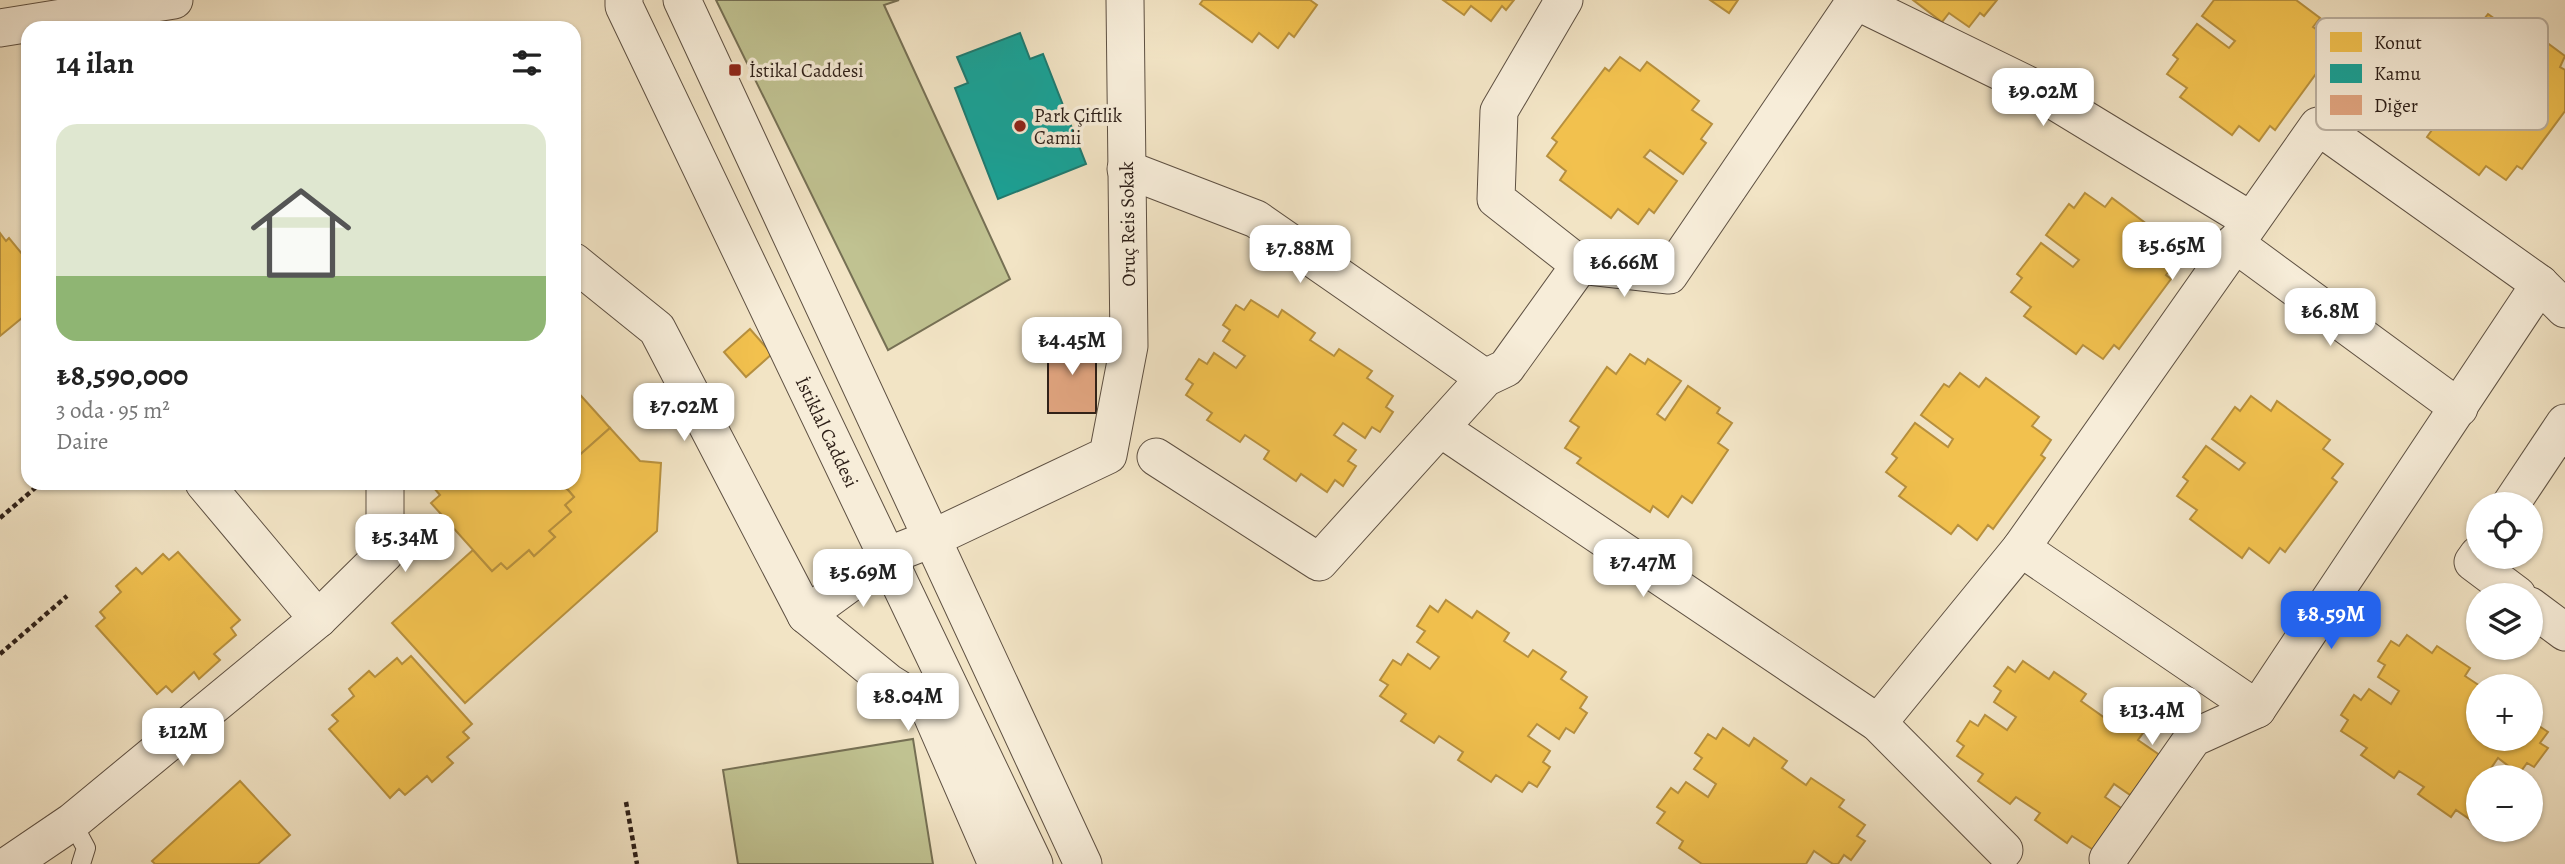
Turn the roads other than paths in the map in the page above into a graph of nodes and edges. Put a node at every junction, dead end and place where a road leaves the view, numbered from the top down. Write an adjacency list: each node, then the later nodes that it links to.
1 (174, 0): 7 (street)
2 (624, 0): 27 (street, İstiklal Caddesi)
3 (682, 0): 25 (street)
4 (1125, 0): 12 (street, Oruç Reis Sokak)
5 (1564, 0): 14 (street)
6 (1856, 0): 13 (street); 14 (street)
7 (44, 21)
8 (21, 25): 9 (street)
9 (0, 28)
10 (2316, 129): 13 (street)
11 (2323, 130): 16 (street)
12 (1126, 169): 17 (street); 25 (street, Oruç Reis Sokak)
13 (2242, 231): 18 (street); 26 (street)
14 (1580, 265): 17 (street)
15 (581, 268): 30 (street)
16 (2552, 297): 18 (street)
17 (1485, 379): 20 (street)
18 (2459, 408): 34 (street)
19 (2565, 423): 24 (street)
20 (1440, 428): 21 (street); 35 (street)
21 (1156, 457)
22 (210, 490): 32 (street)
23 (385, 490): 32 (street)
24 (2519, 492)
25 (931, 539): 27 (street, Oruç Reis Sokak); 43 (street)
26 (2021, 548): 34 (street); 35 (street)
27 (887, 556): 30 (street, Oruç Reis Sokak); 42 (street, İstiklal Caddesi)
28 (2482, 569): 29 (street)
29 (2501, 583)
30 (806, 615): 41 (street)
31 (2543, 616): 33 (street)
32 (318, 620): 36 (street)
33 (2565, 632)
34 (2257, 709): 38 (street)
35 (1878, 723): 37 (street)
36 (72, 822): 39 (street); 40 (lane)
37 (2004, 850)
38 (2108, 859)
39 (10, 864)
40 (81, 864)
41 (997, 864)
42 (1034, 864)
43 (1083, 864)

